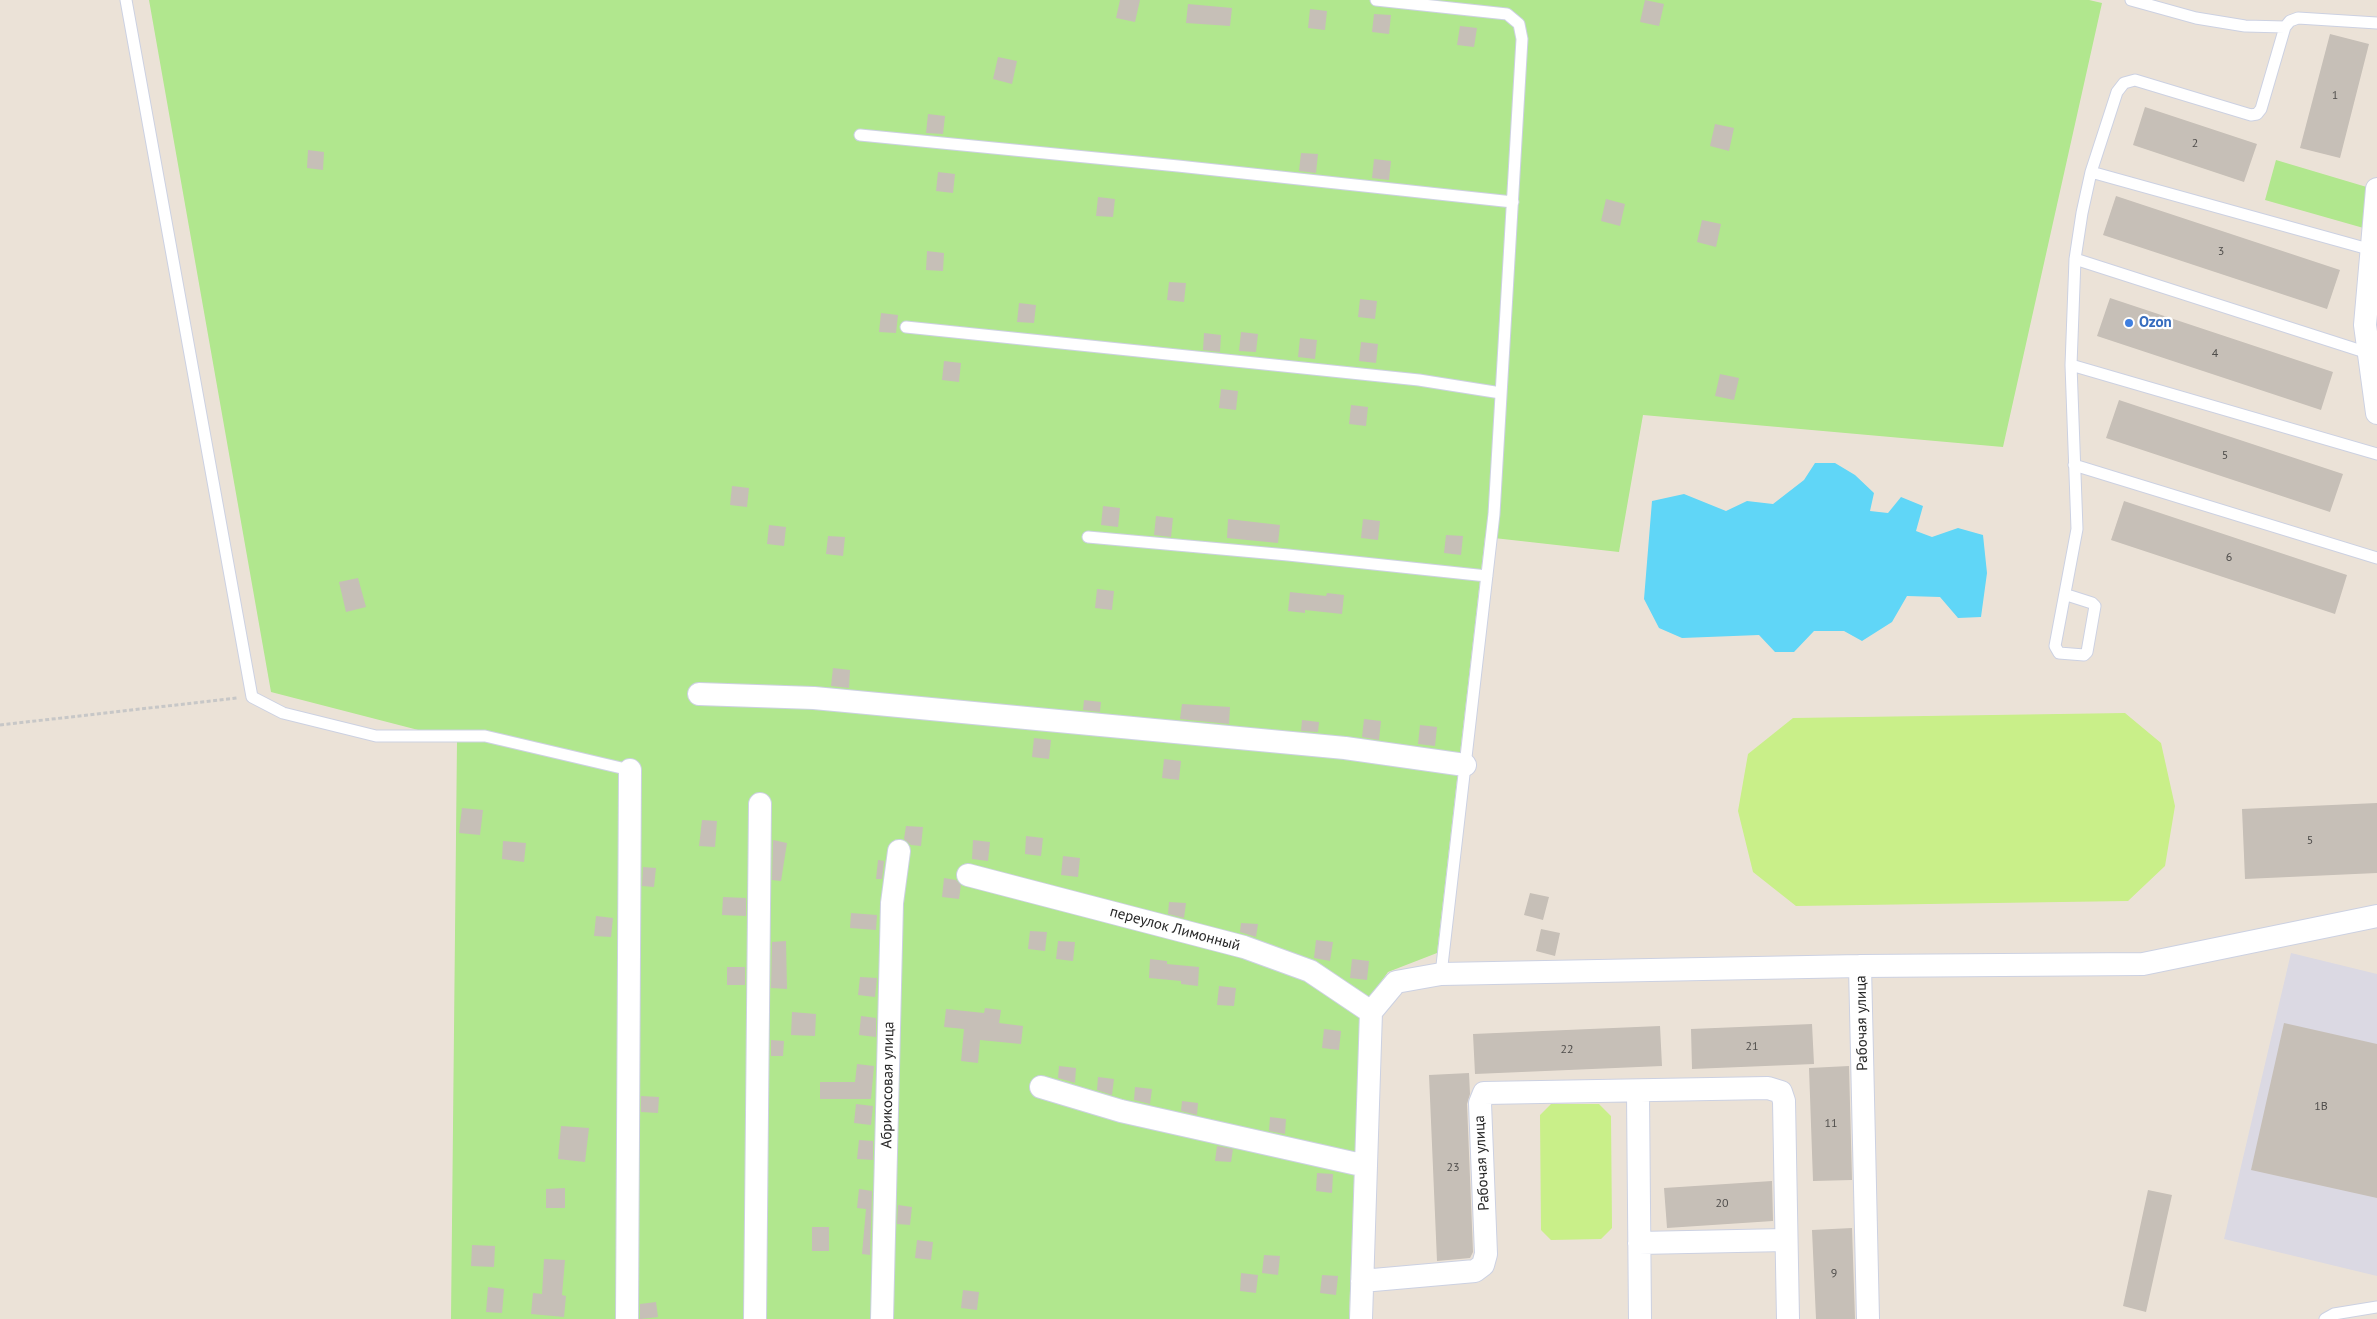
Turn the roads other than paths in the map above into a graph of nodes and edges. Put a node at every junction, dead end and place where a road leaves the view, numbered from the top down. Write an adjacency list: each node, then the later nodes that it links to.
1 (126, 0): 25 (lane)
2 (1376, 0): 9 (lane)
3 (2131, 0): 5 (lane)
4 (2377, 23): 5 (lane)
5 (2285, 27): 7 (lane)
6 (860, 135): 9 (lane)
7 (2091, 172): 10 (lane); 11 (lane)
8 (2377, 189): 10 (street)
9 (1513, 202): 15 (lane)
10 (2372, 250): 13 (street)
11 (2075, 258): 13 (lane); 14 (lane)
12 (906, 327): 15 (lane)
13 (2368, 353): 16 (street)
14 (2071, 365): 17 (lane); 18 (lane)
15 (1501, 393): 21 (lane)
16 (2377, 413)
17 (2377, 454)
18 (2074, 464): 20 (lane); 22 (lane)
19 (1088, 537): 21 (lane)
20 (2377, 558)
21 (1487, 576): 24 (lane)
22 (2067, 595): 22 (lane)
23 (698, 694): 24 (street)
24 (1465, 765): 31 (lane)
25 (630, 770): 40 (street)
26 (760, 804): 41 (street)
27 (899, 851): 42 (street, Абрикосовая улица)
28 (968, 875): 32 (street, переулок Лимонный)
29 (2377, 916): 30 (street)
30 (1860, 966): 31 (street); 46 (street, Рабочая улица)
31 (1441, 974): 32 (street)
32 (1371, 1012): 35 (street)
33 (1041, 1087): 35 (street)
34 (1638, 1092): 36 (street, Рабочая улица); 37 (street); 38 (street, Рабочая улица)
35 (1366, 1166): 38 (street)
36 (1786, 1240): 37 (street); 45 (street, Рабочая улица)
37 (1639, 1244): 44 (street)
38 (1362, 1280): 43 (street)
39 (2377, 1307): 47 (lane)
40 (627, 1319)
41 (755, 1319)
42 (882, 1319)
43 (1361, 1319)
44 (1640, 1319)
45 (1788, 1319)
46 (1868, 1319)
47 (2325, 1319)

